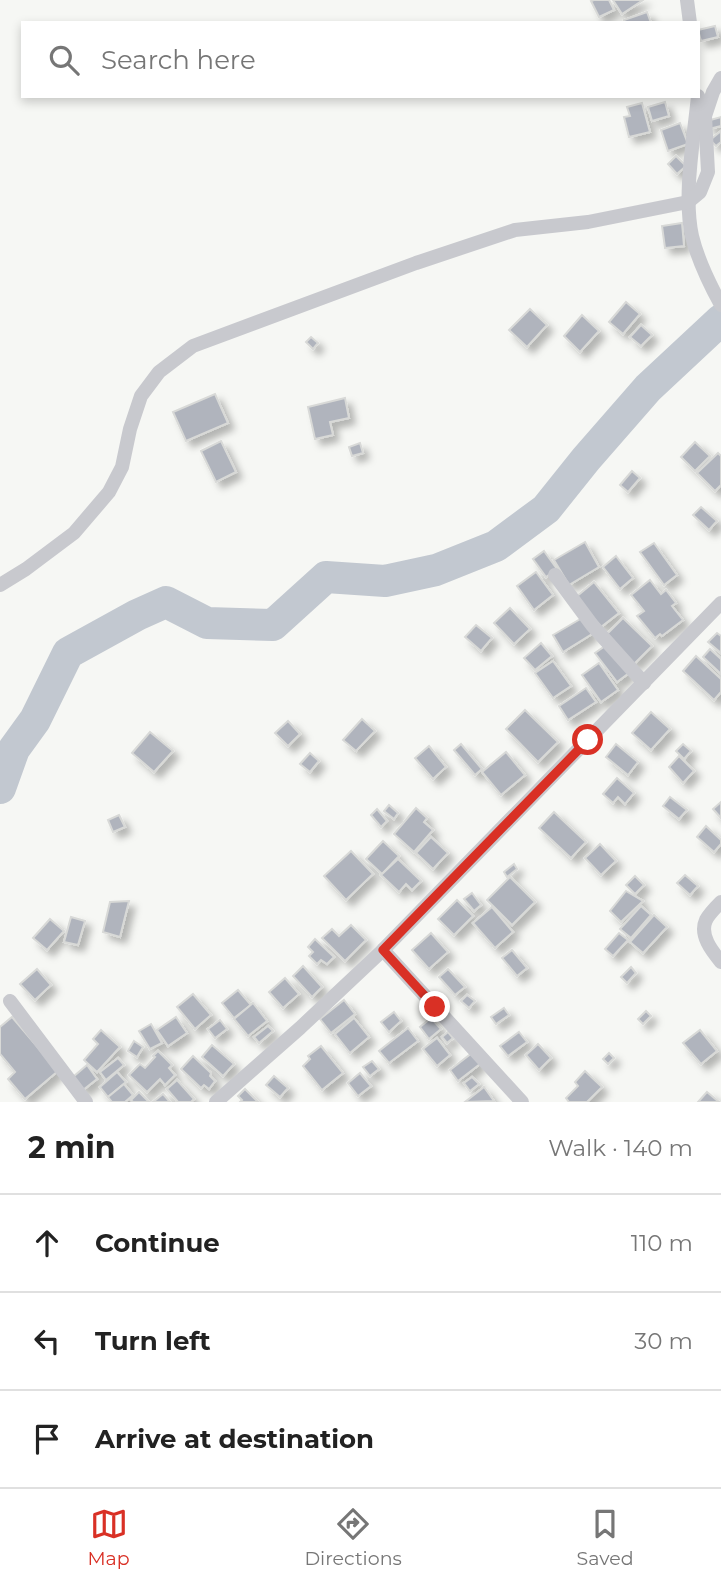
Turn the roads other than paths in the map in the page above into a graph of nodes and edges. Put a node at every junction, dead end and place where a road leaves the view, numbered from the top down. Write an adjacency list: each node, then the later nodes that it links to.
1 (687, 0): 2 (street)
2 (690, 21)
3 (721, 78): 5 (street)
4 (698, 98): 5 (street)
5 (688, 202): 6 (street); 8 (street)
6 (721, 305)
7 (555, 575): 10 (street)
8 (0, 585)
9 (721, 603): 10 (street)
10 (644, 683): 12 (street)
11 (721, 902): 13 (street)
12 (383, 950): 16 (street); 17 (street)
13 (721, 962)
14 (10, 1002): 15 (street)
15 (86, 1102)
16 (216, 1102)
17 (522, 1102)

